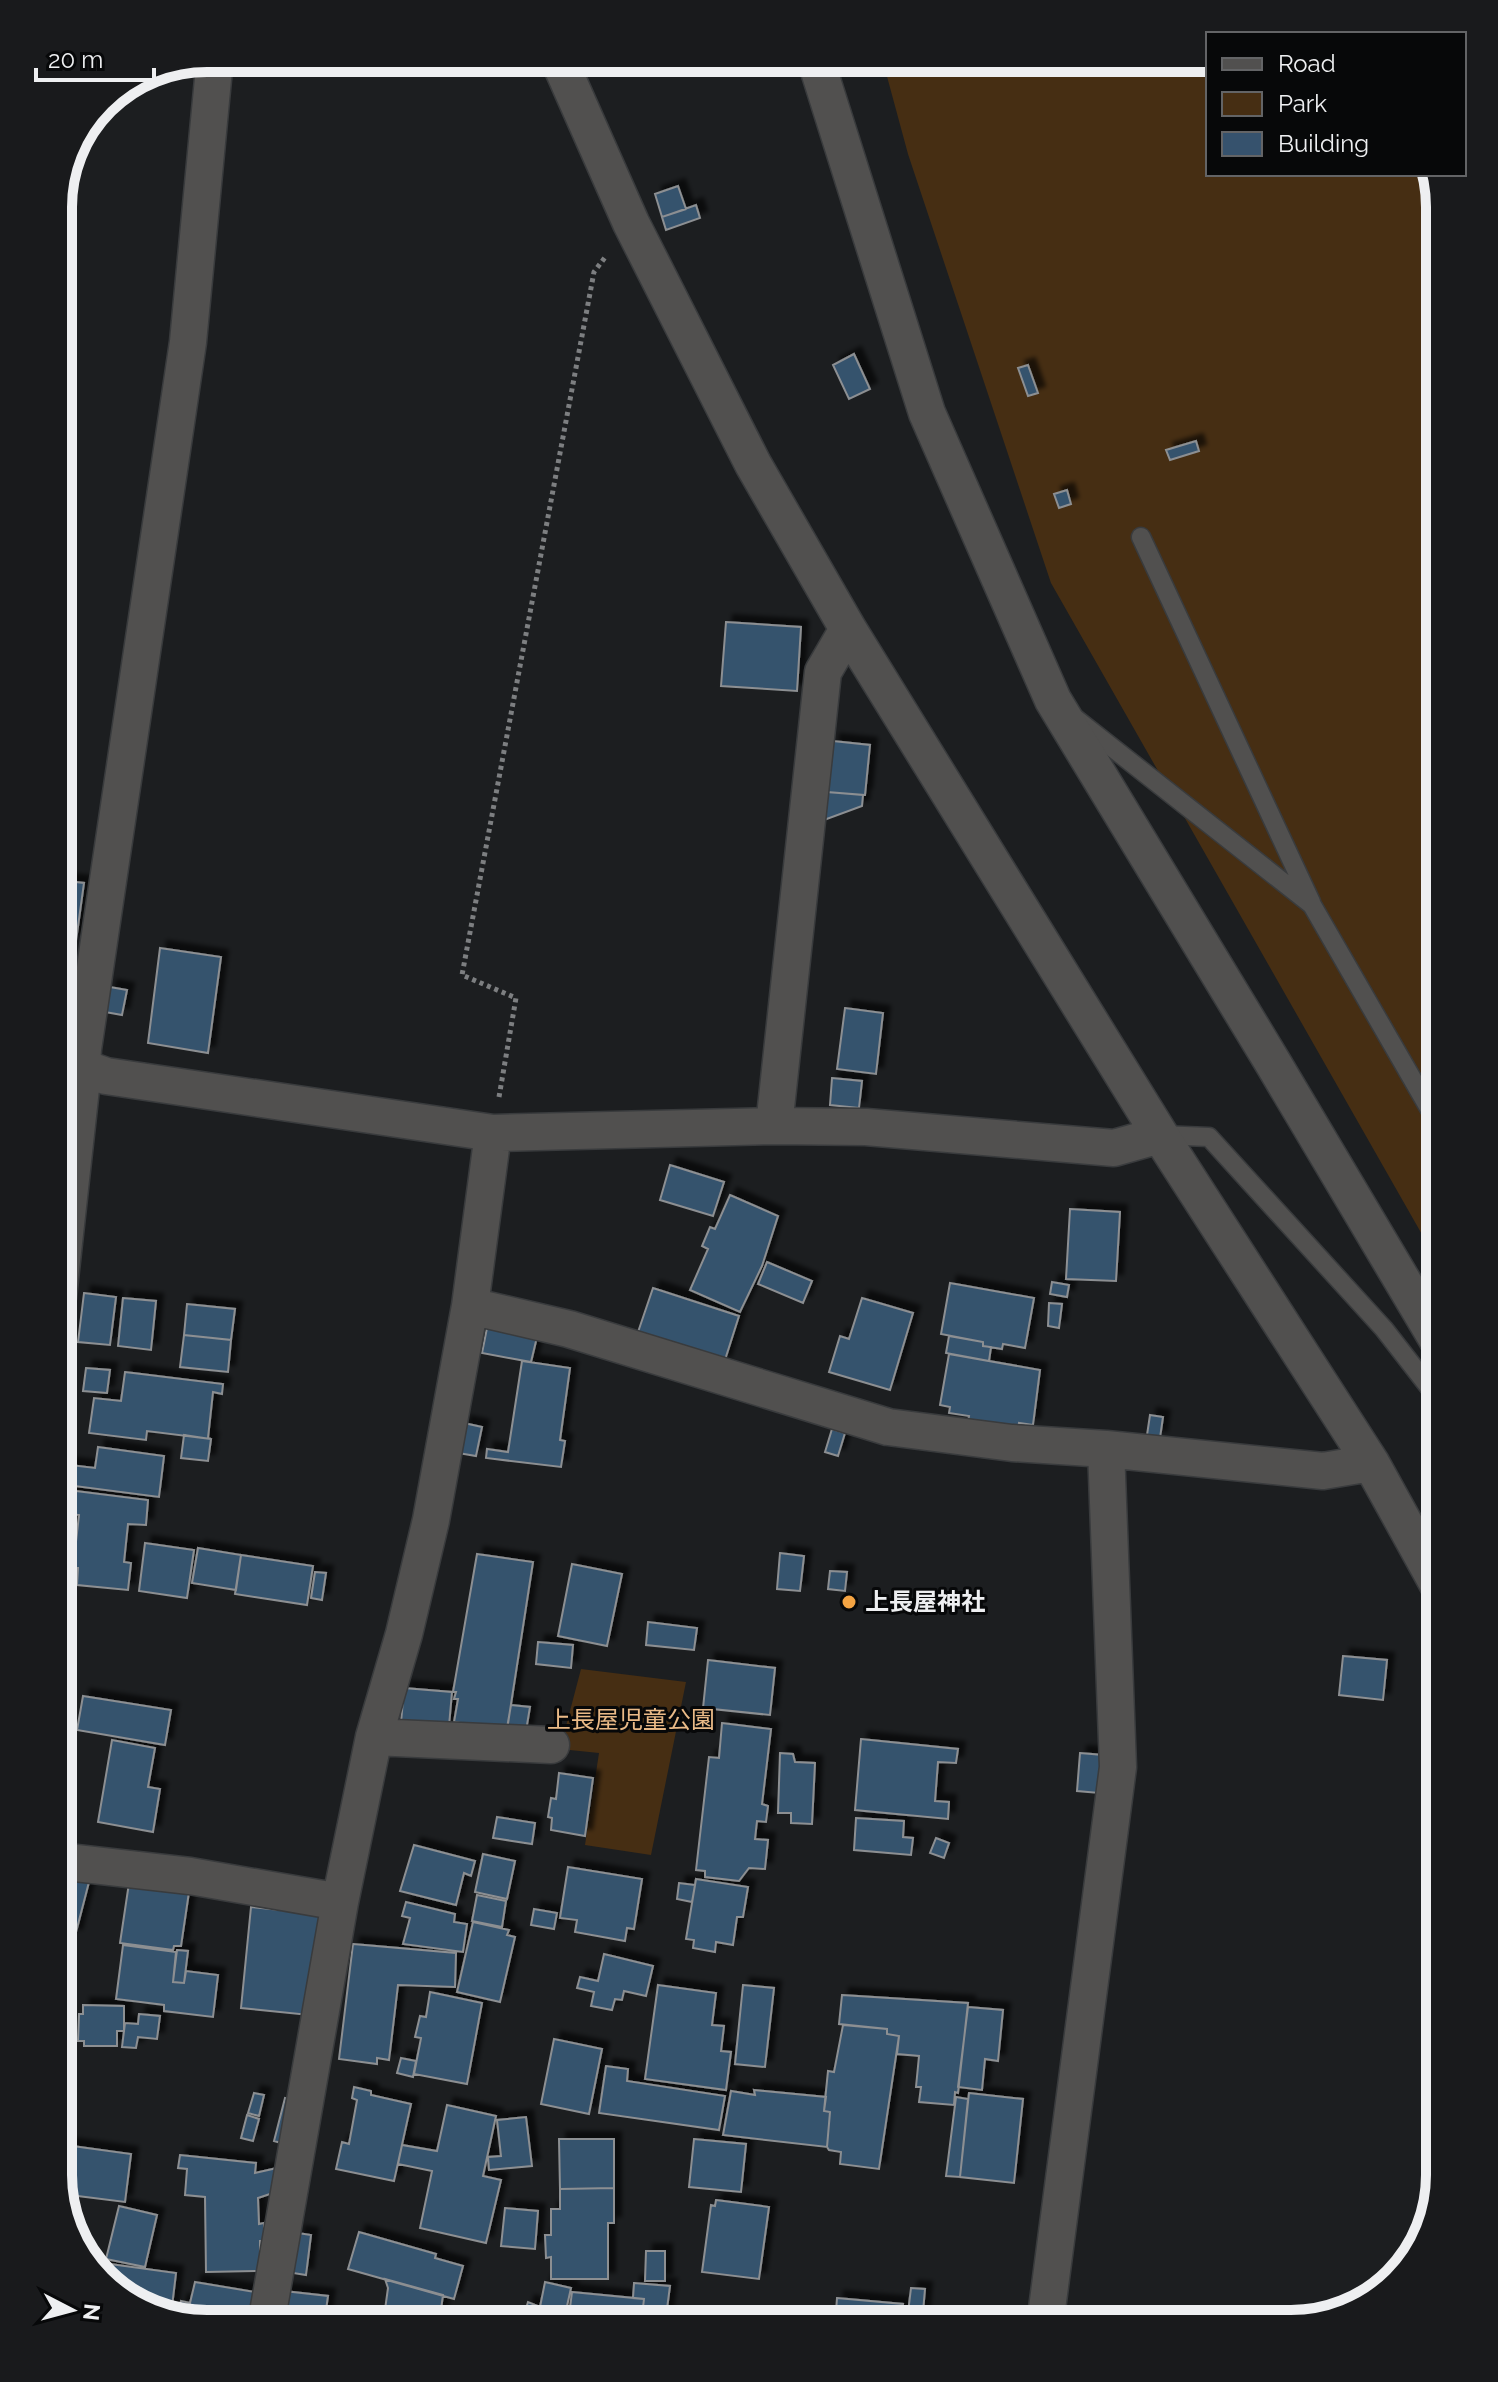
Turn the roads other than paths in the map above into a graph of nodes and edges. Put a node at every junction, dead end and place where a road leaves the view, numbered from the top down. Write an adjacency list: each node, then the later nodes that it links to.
1 (214, 72): 8 (street)
2 (564, 72): 5 (street)
3 (819, 72): 6 (street)
4 (1141, 537): 7 (lane)
5 (848, 629): 12 (street); 14 (street)
6 (1053, 700): 7 (lane); 17 (street)
7 (1312, 905): 11 (lane)
8 (72, 1053)
9 (72, 1066): 13 (street)
10 (72, 1069): 15 (street)
11 (1426, 1103)
12 (774, 1126): 13 (street); 14 (street)
13 (493, 1133): 16 (street)
14 (1160, 1135): 18 (lane); 20 (street)
15 (72, 1170)
16 (470, 1306): 19 (street); 22 (street)
17 (1426, 1320)
18 (1426, 1383)
19 (1106, 1449): 20 (street); 27 (street)
20 (1371, 1463): 21 (street)
21 (1426, 1563)
22 (374, 1737): 23 (street); 25 (street)
23 (551, 1745)
24 (72, 1863): 25 (street)
25 (340, 1902): 26 (street)
26 (268, 2310)
27 (1047, 2310)

